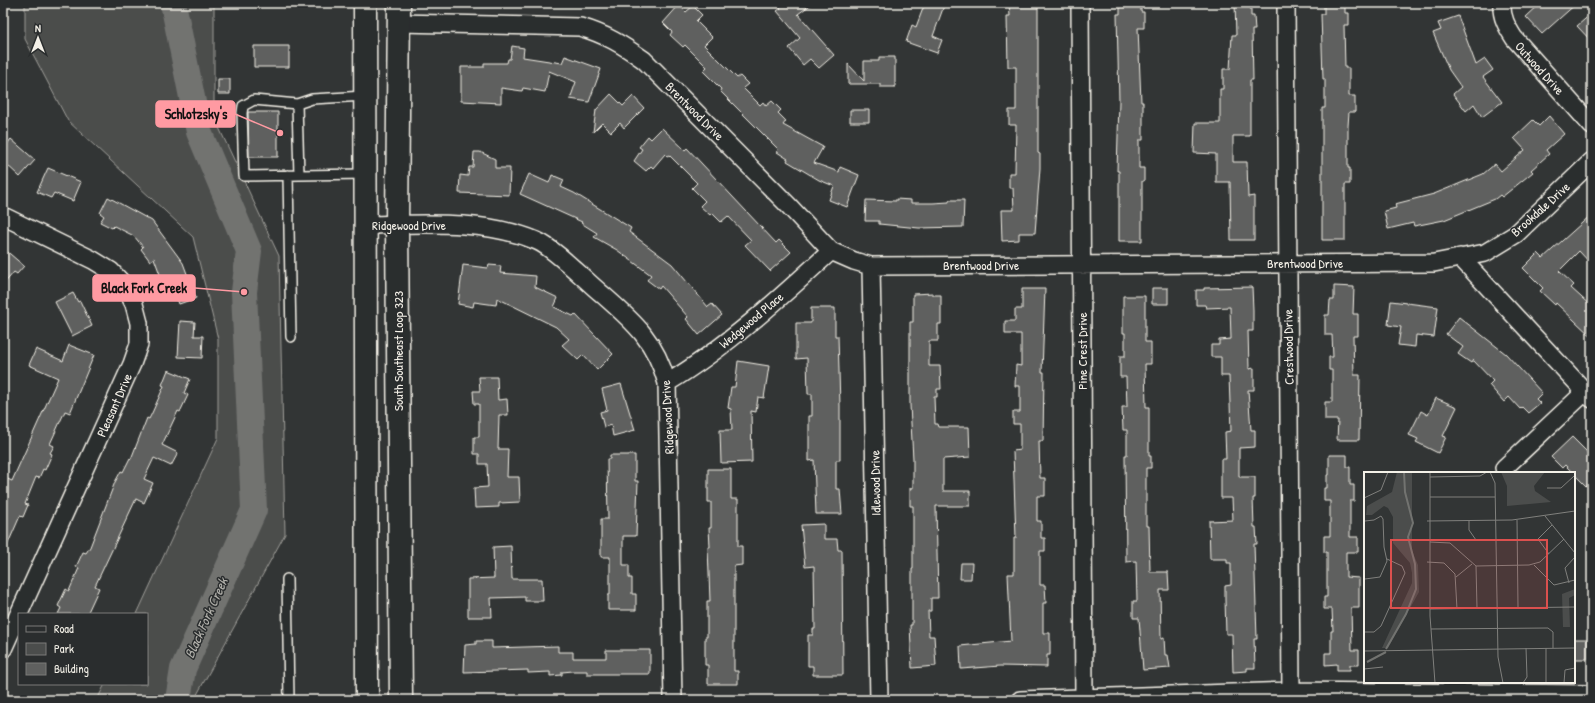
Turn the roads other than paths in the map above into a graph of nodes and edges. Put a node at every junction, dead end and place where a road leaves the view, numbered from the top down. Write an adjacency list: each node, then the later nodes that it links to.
1 (365, 3): 6 (highway)
2 (1080, 3): 19 (street, Pine Crest Drive)
3 (1286, 3): 18 (street, Crestwood Drive)
4 (1502, 3): 8 (street, Outwood Drive)
5 (399, 13): 15 (highway, South Southeast Loop 323); 16 (street, Brentwood Drive)
6 (365, 96): 7 (lane); 10 (highway)
7 (297, 104): 11 (lane); 12 (lane)
8 (1592, 126)
9 (1592, 161): 17 (street, Brookdale Drive)
10 (366, 174): 12 (lane); 14 (highway)
11 (288, 175): 12 (lane); 21 (lane)
12 (299, 175)
13 (3, 216): 26 (street, Pleasant Drive)
14 (366, 225): 15 (street, Ridgewood Drive); 33 (highway)
15 (397, 225): 22 (street, Ridgewood Drive); 34 (highway, South Southeast Loop 323)
16 (831, 251): 20 (street, Brentwood Drive); 22 (street, Wedgewood Place)
17 (1460, 257): 18 (street, Brentwood Drive); 23 (street)
18 (1287, 263): 19 (street, Brentwood Drive); 29 (street, Crestwood Drive)
19 (1082, 265): 20 (street, Brentwood Drive); 31 (street, Pine Crest Drive)
20 (871, 266): 36 (street, Idlewood Drive)
21 (291, 337)
22 (667, 383): 35 (street, Ridgewood Drive)
23 (1589, 396): 24 (street)
24 (1504, 468)
25 (286, 579): 32 (lane)
26 (19, 613)
27 (18, 616): 28 (street, Pleasant Drive)
28 (3, 649)
29 (1291, 691): 30 (street); 31 (street)
30 (1592, 694)
31 (1084, 699): 37 (street)
32 (289, 700)
33 (367, 700)
34 (400, 700)
35 (673, 700)
36 (879, 700)
37 (1020, 700)

